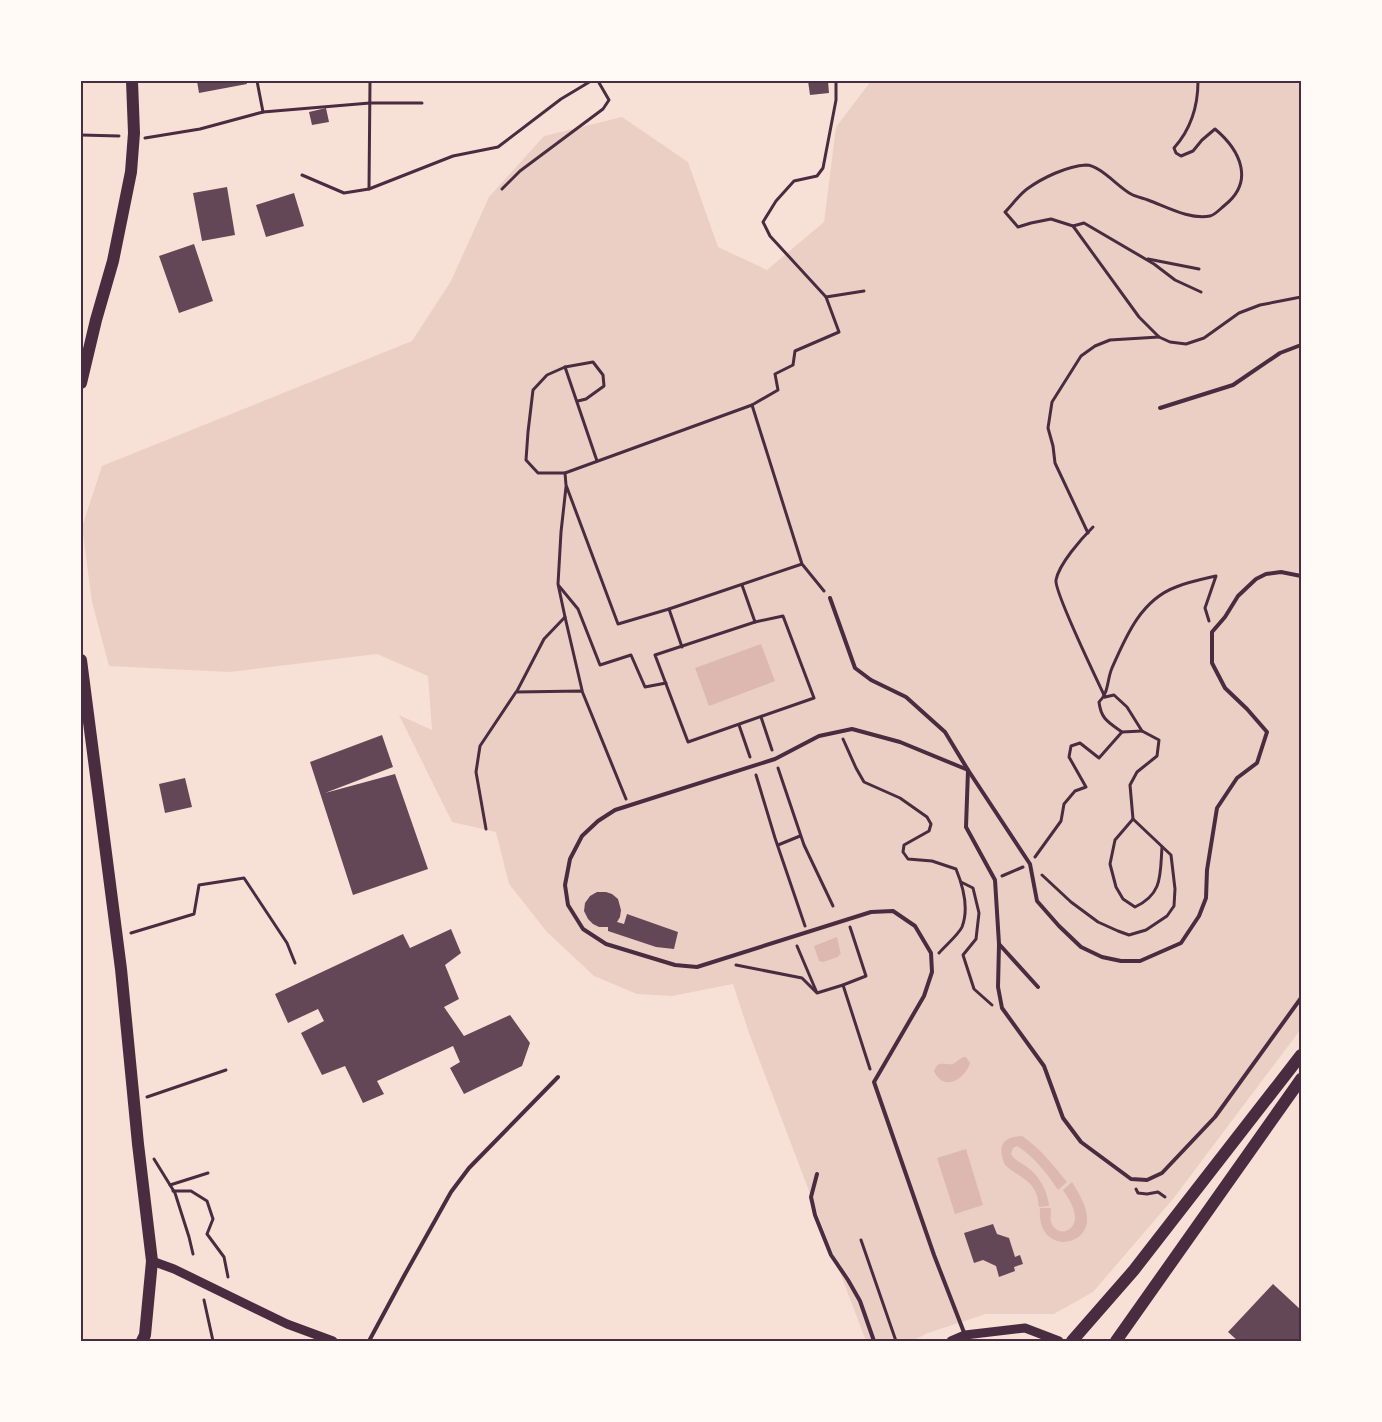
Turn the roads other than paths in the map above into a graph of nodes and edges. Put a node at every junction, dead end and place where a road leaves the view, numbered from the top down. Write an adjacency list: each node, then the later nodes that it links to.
1 (132, 81): 3 (main road)
2 (1301, 345): 4 (lane)
3 (81, 383)
4 (1160, 408)
5 (1301, 576): 8 (lane)
6 (830, 598): 8 (lane)
7 (81, 660): 16 (main road)
8 (968, 770): 9 (lane); 17 (lane)
9 (999, 944): 10 (lane); 11 (lane)
10 (1038, 987)
11 (1301, 998)
12 (1301, 1054): 24 (main road)
13 (558, 1077): 20 (lane)
14 (1301, 1079): 25 (main road)
15 (817, 1174): 21 (lane)
16 (152, 1261): 18 (main road); 19 (street)
17 (965, 1335): 22 (street); 23 (street)
18 (142, 1341)
19 (333, 1341)
20 (369, 1341)
21 (874, 1341)
22 (951, 1341)
23 (1059, 1341)
24 (1072, 1341)
25 (1116, 1341)

